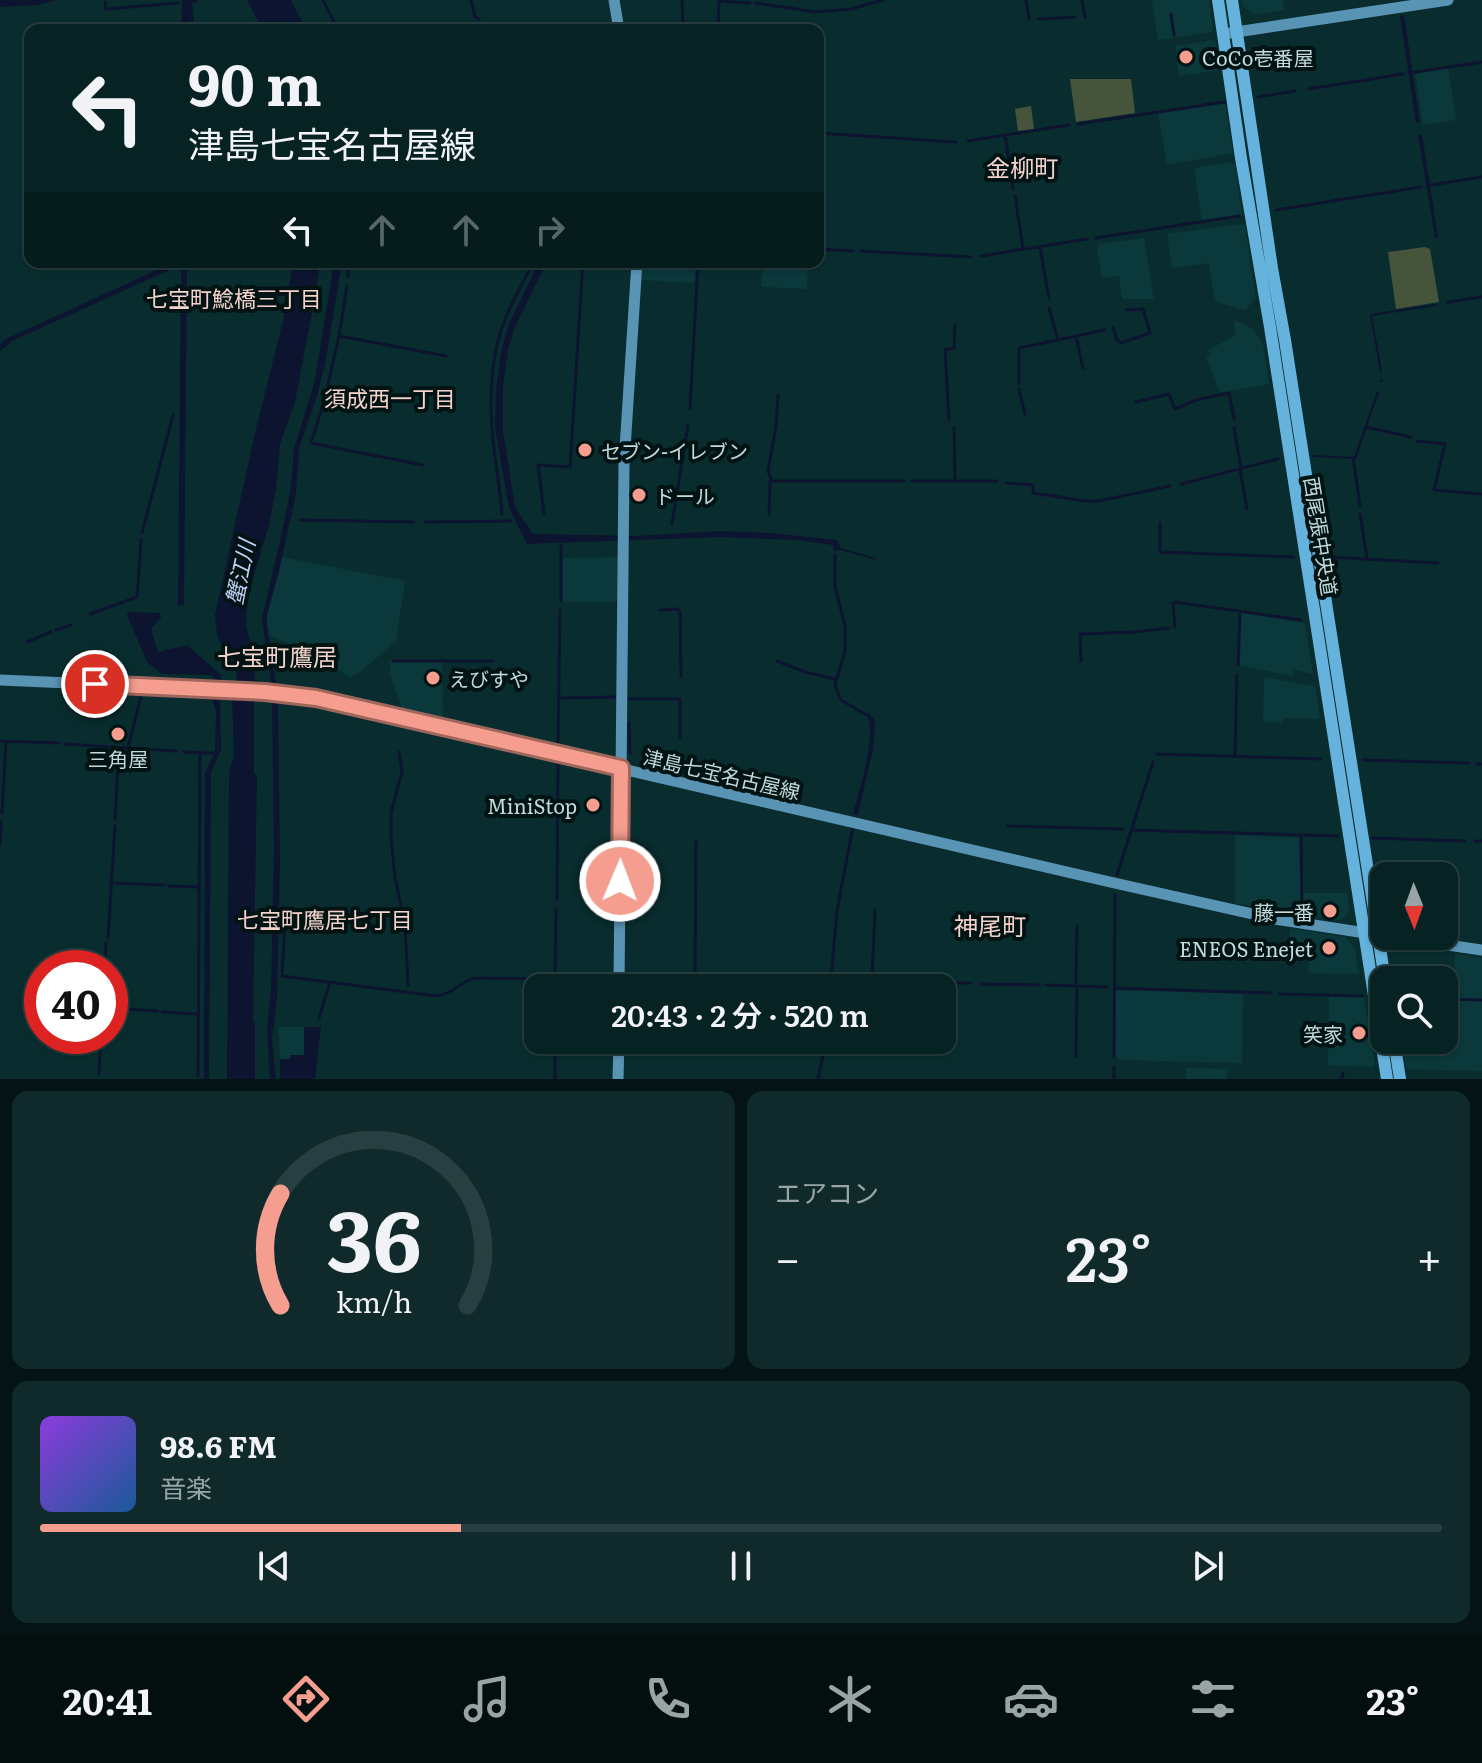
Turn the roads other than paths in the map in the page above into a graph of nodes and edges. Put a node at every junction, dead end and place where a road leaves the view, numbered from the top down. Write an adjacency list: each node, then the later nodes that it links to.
1 (614, 0): 5 (main road)
2 (1218, 0): 7 (main road, 西尾張中央道)
3 (1232, 0): 6 (main road, 西尾張中央道)
4 (1448, 0): 6 (main road)
5 (618, 24)
6 (1237, 32): 7 (main road); 11 (main road, 西尾張中央道)
7 (1223, 34): 12 (main road, 西尾張中央道)
8 (637, 268): 10 (main road)
9 (0, 680): 10 (main road, 津島七宝名古屋線)
10 (621, 768): 12 (main road, 津島七宝名古屋線); 16 (main road)
11 (1371, 862)
12 (1363, 933): 13 (main road, 津島七宝名古屋線); 20 (main road, 西尾張中央道)
13 (1370, 934)
14 (1458, 947): 15 (main road, 津島七宝名古屋線)
15 (1482, 950)
16 (619, 974)
17 (619, 1054): 19 (main road)
18 (1396, 1054): 21 (main road)
19 (618, 1079)
20 (1387, 1079)
21 (1400, 1079)

